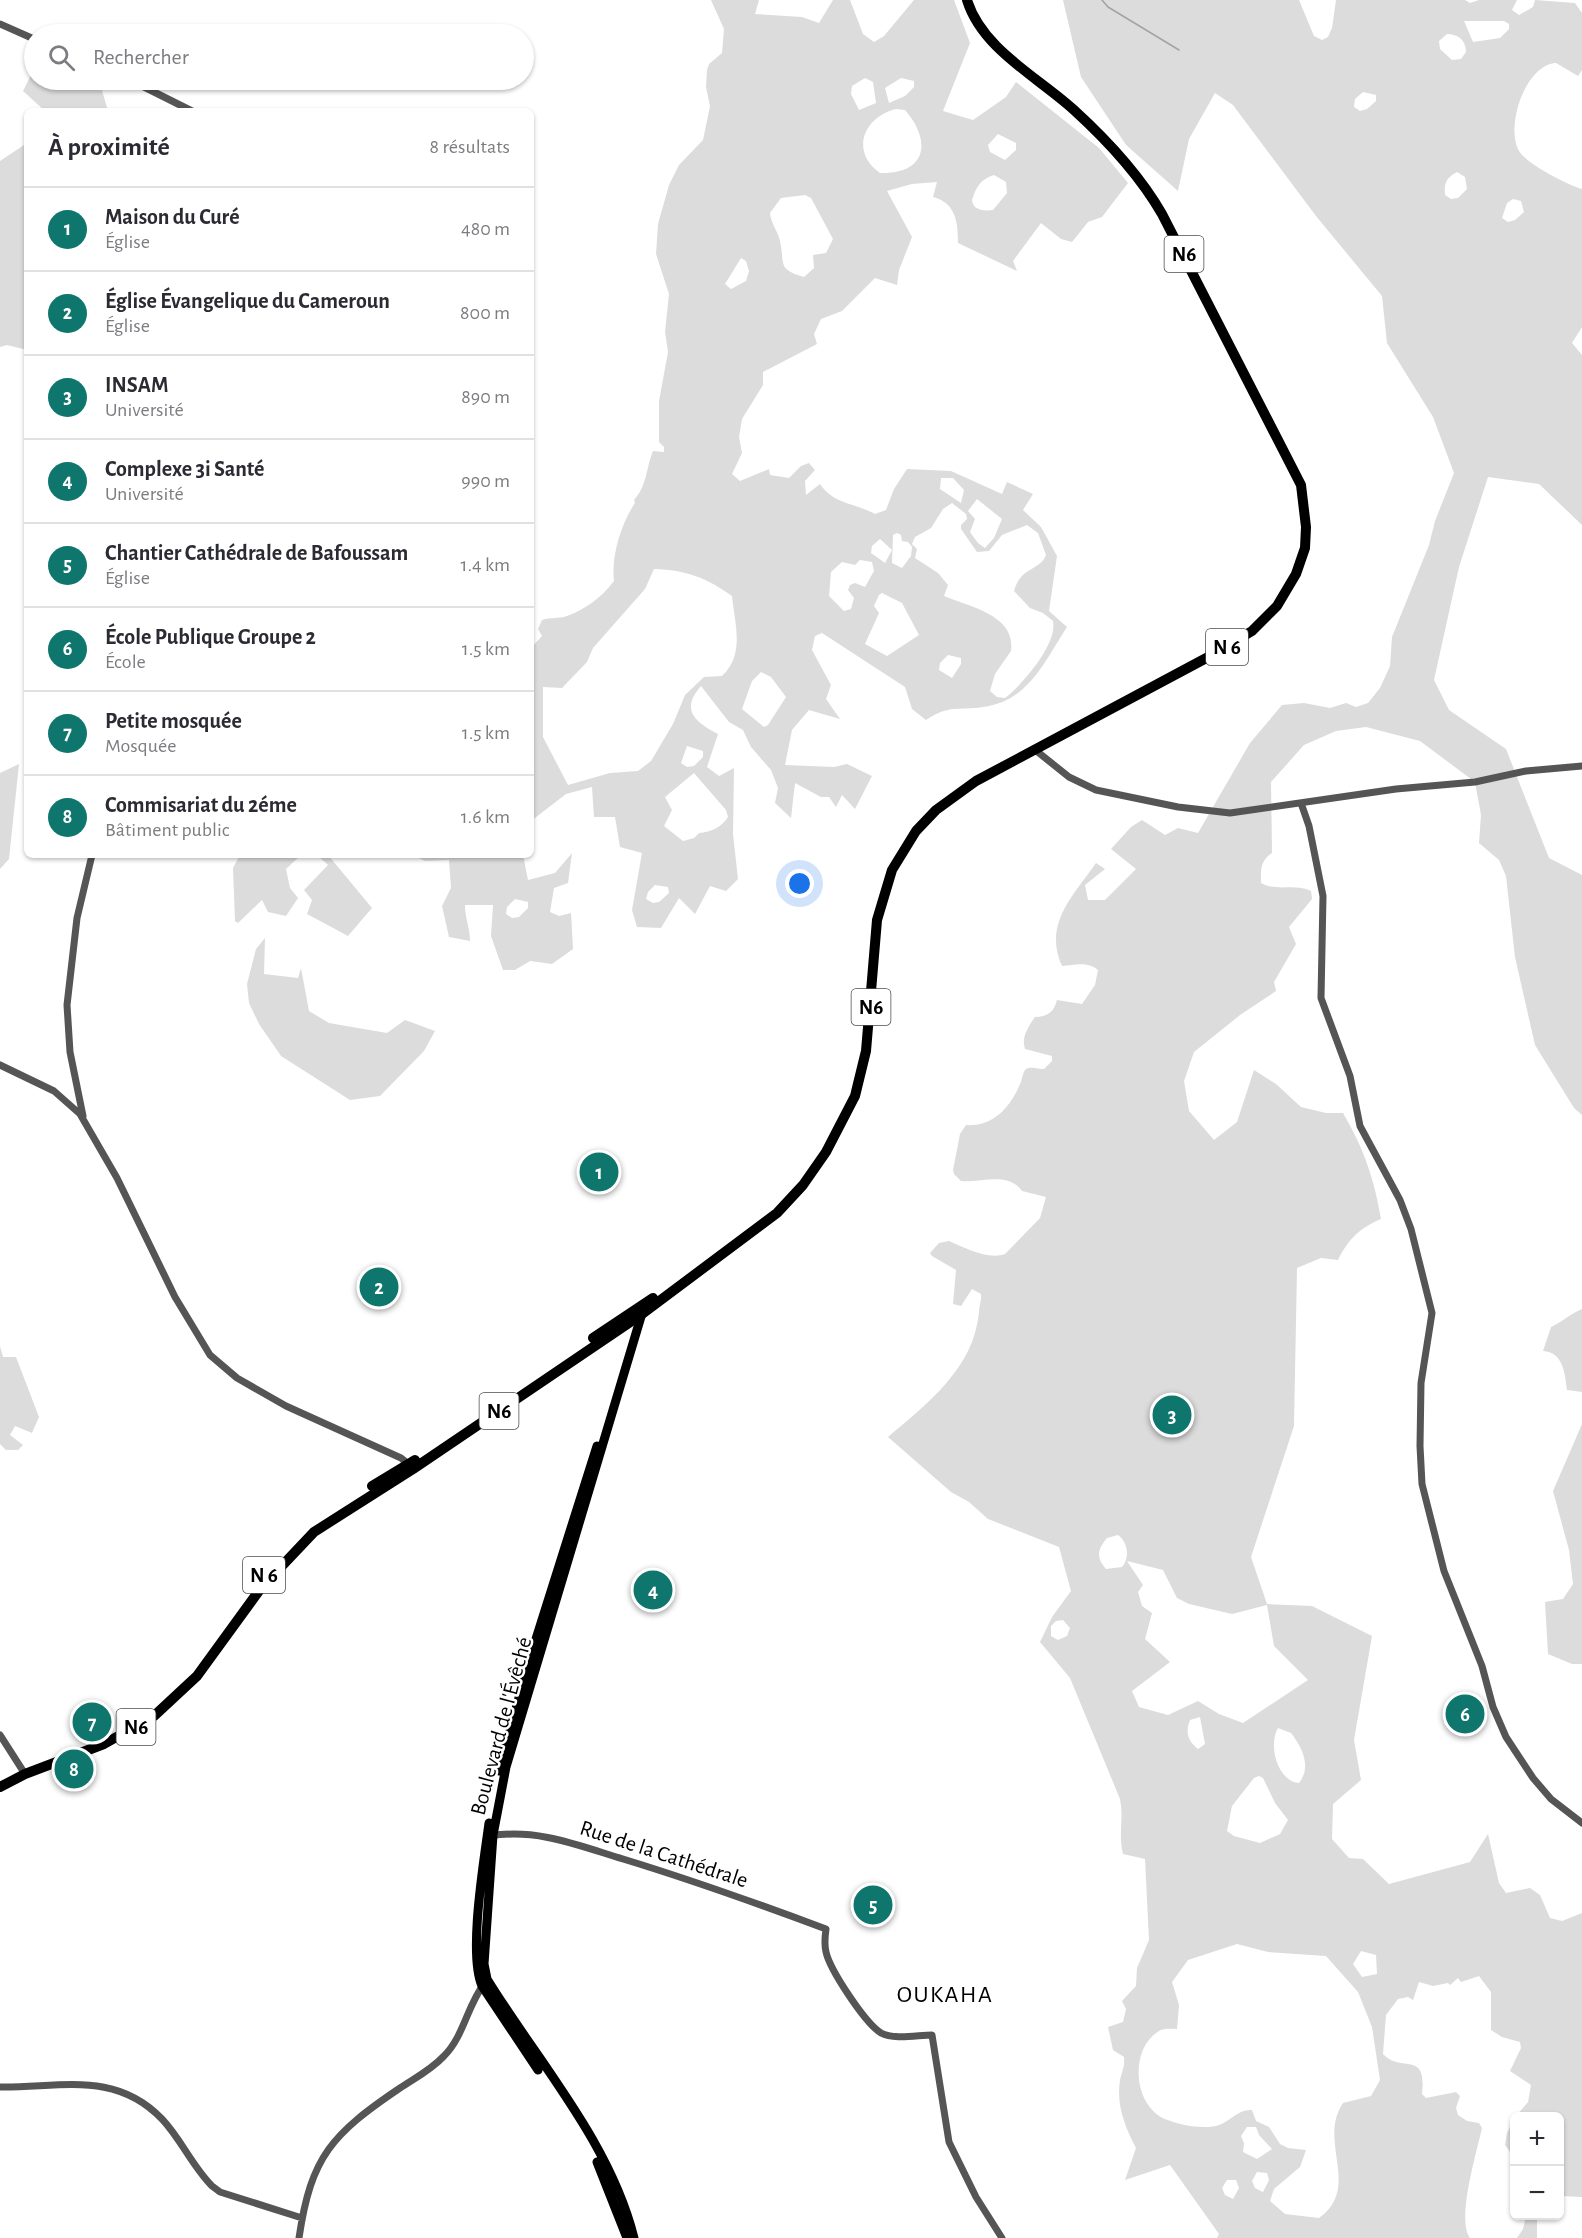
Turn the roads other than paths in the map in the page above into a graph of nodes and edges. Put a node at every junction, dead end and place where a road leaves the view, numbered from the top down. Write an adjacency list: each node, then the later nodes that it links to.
1 (967, 0): 6 (highway, N6)
2 (0, 24): 3 (street)
3 (24, 35)
4 (150, 90): 5 (street)
5 (186, 108)
6 (1300, 564): 7 (highway, N 6)
7 (1035, 749): 9 (street); 13 (highway, N6)
8 (1582, 766): 9 (street)
9 (1301, 803): 22 (street)
10 (91, 858): 12 (street)
11 (0, 1065): 12 (street)
12 (84, 1120): 15 (street)
13 (692, 1275): 14 (highway, N6); 14 (highway, N6)
14 (639, 1311): 15 (highway, N6); 23 (main road, Boulevard de l'Évêché)
15 (411, 1466): 16 (highway, N6)
16 (301, 1539): 17 (highway, N 6)
17 (236, 1619): 19 (highway, N6)
18 (0, 1735): 19 (street)
19 (24, 1772): 20 (highway, N6); 21 (highway, N6)
20 (0, 1780)
21 (0, 1787)
22 (1582, 1823)
23 (490, 1836): 24 (main road, Boulevard de l'Évêché); 30 (street, Rue de la Cathédrale)
24 (484, 1983): 26 (street); 28 (main road); 29 (main road, Boulevard de l'Évêché)
25 (0, 2087): 26 (street)
26 (302, 2218): 27 (street)
27 (298, 2238)
28 (627, 2238)
29 (634, 2238)
30 (1002, 2238)

